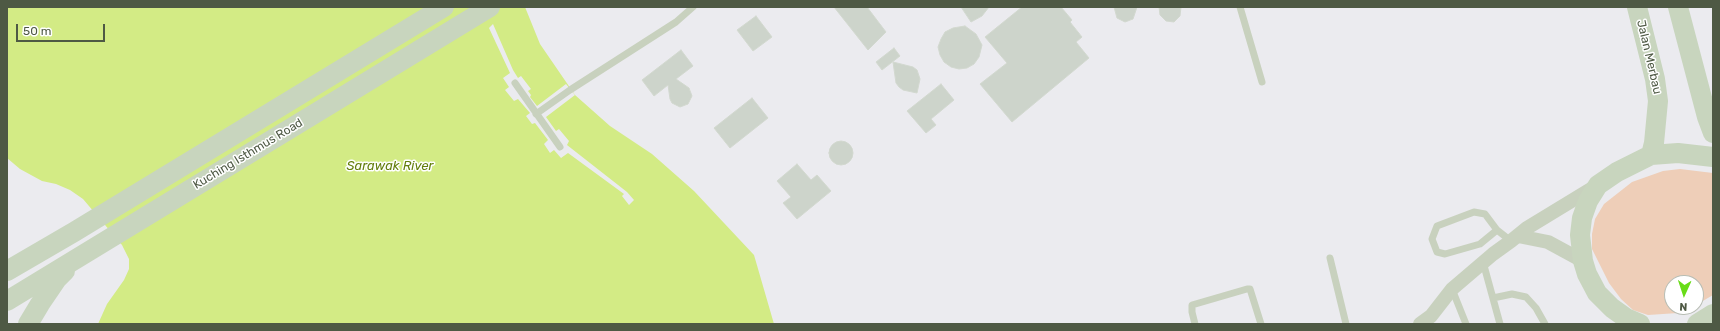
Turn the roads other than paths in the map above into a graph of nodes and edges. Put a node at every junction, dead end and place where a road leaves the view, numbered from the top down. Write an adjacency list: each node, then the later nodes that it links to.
1 (444, 7): 21 (main road, Kuching Isthmus Road)
2 (490, 7): 17 (main road, Kuching Isthmus Road)
3 (693, 7): 9 (lane)
4 (1240, 7): 7 (lane)
5 (1637, 7): 12 (main road, Jalan Merbau)
6 (1678, 7): 10 (main road)
7 (1262, 82)
8 (515, 83): 9 (lane)
9 (536, 114): 11 (lane)
10 (1713, 133)
11 (560, 147)
12 (1651, 155): 13 (main road); 14 (main road)
13 (1713, 157)
14 (1598, 185): 16 (street); 20 (main road)
15 (1497, 230): 15 (lane); 16 (lane)
16 (1515, 239): 19 (street); 20 (street)
17 (87, 251): 24 (main road, Kuching Isthmus Road); 28 (main road)
18 (1330, 258): 31 (lane)
19 (1483, 261): 22 (street); 23 (lane)
20 (1583, 261): 26 (main road)
21 (12, 265)
22 (1452, 289): 32 (street); 33 (lane)
23 (1493, 298): 27 (lane); 34 (lane)
24 (7, 300)
25 (1713, 314): 36 (main road)
26 (1612, 316): 35 (main road)
27 (1498, 322)
28 (28, 324)
29 (1195, 324): 30 (lane)
30 (1261, 324)
31 (1346, 324)
32 (1420, 324)
33 (1466, 324)
34 (1546, 324)
35 (1640, 324)
36 (1697, 324)

